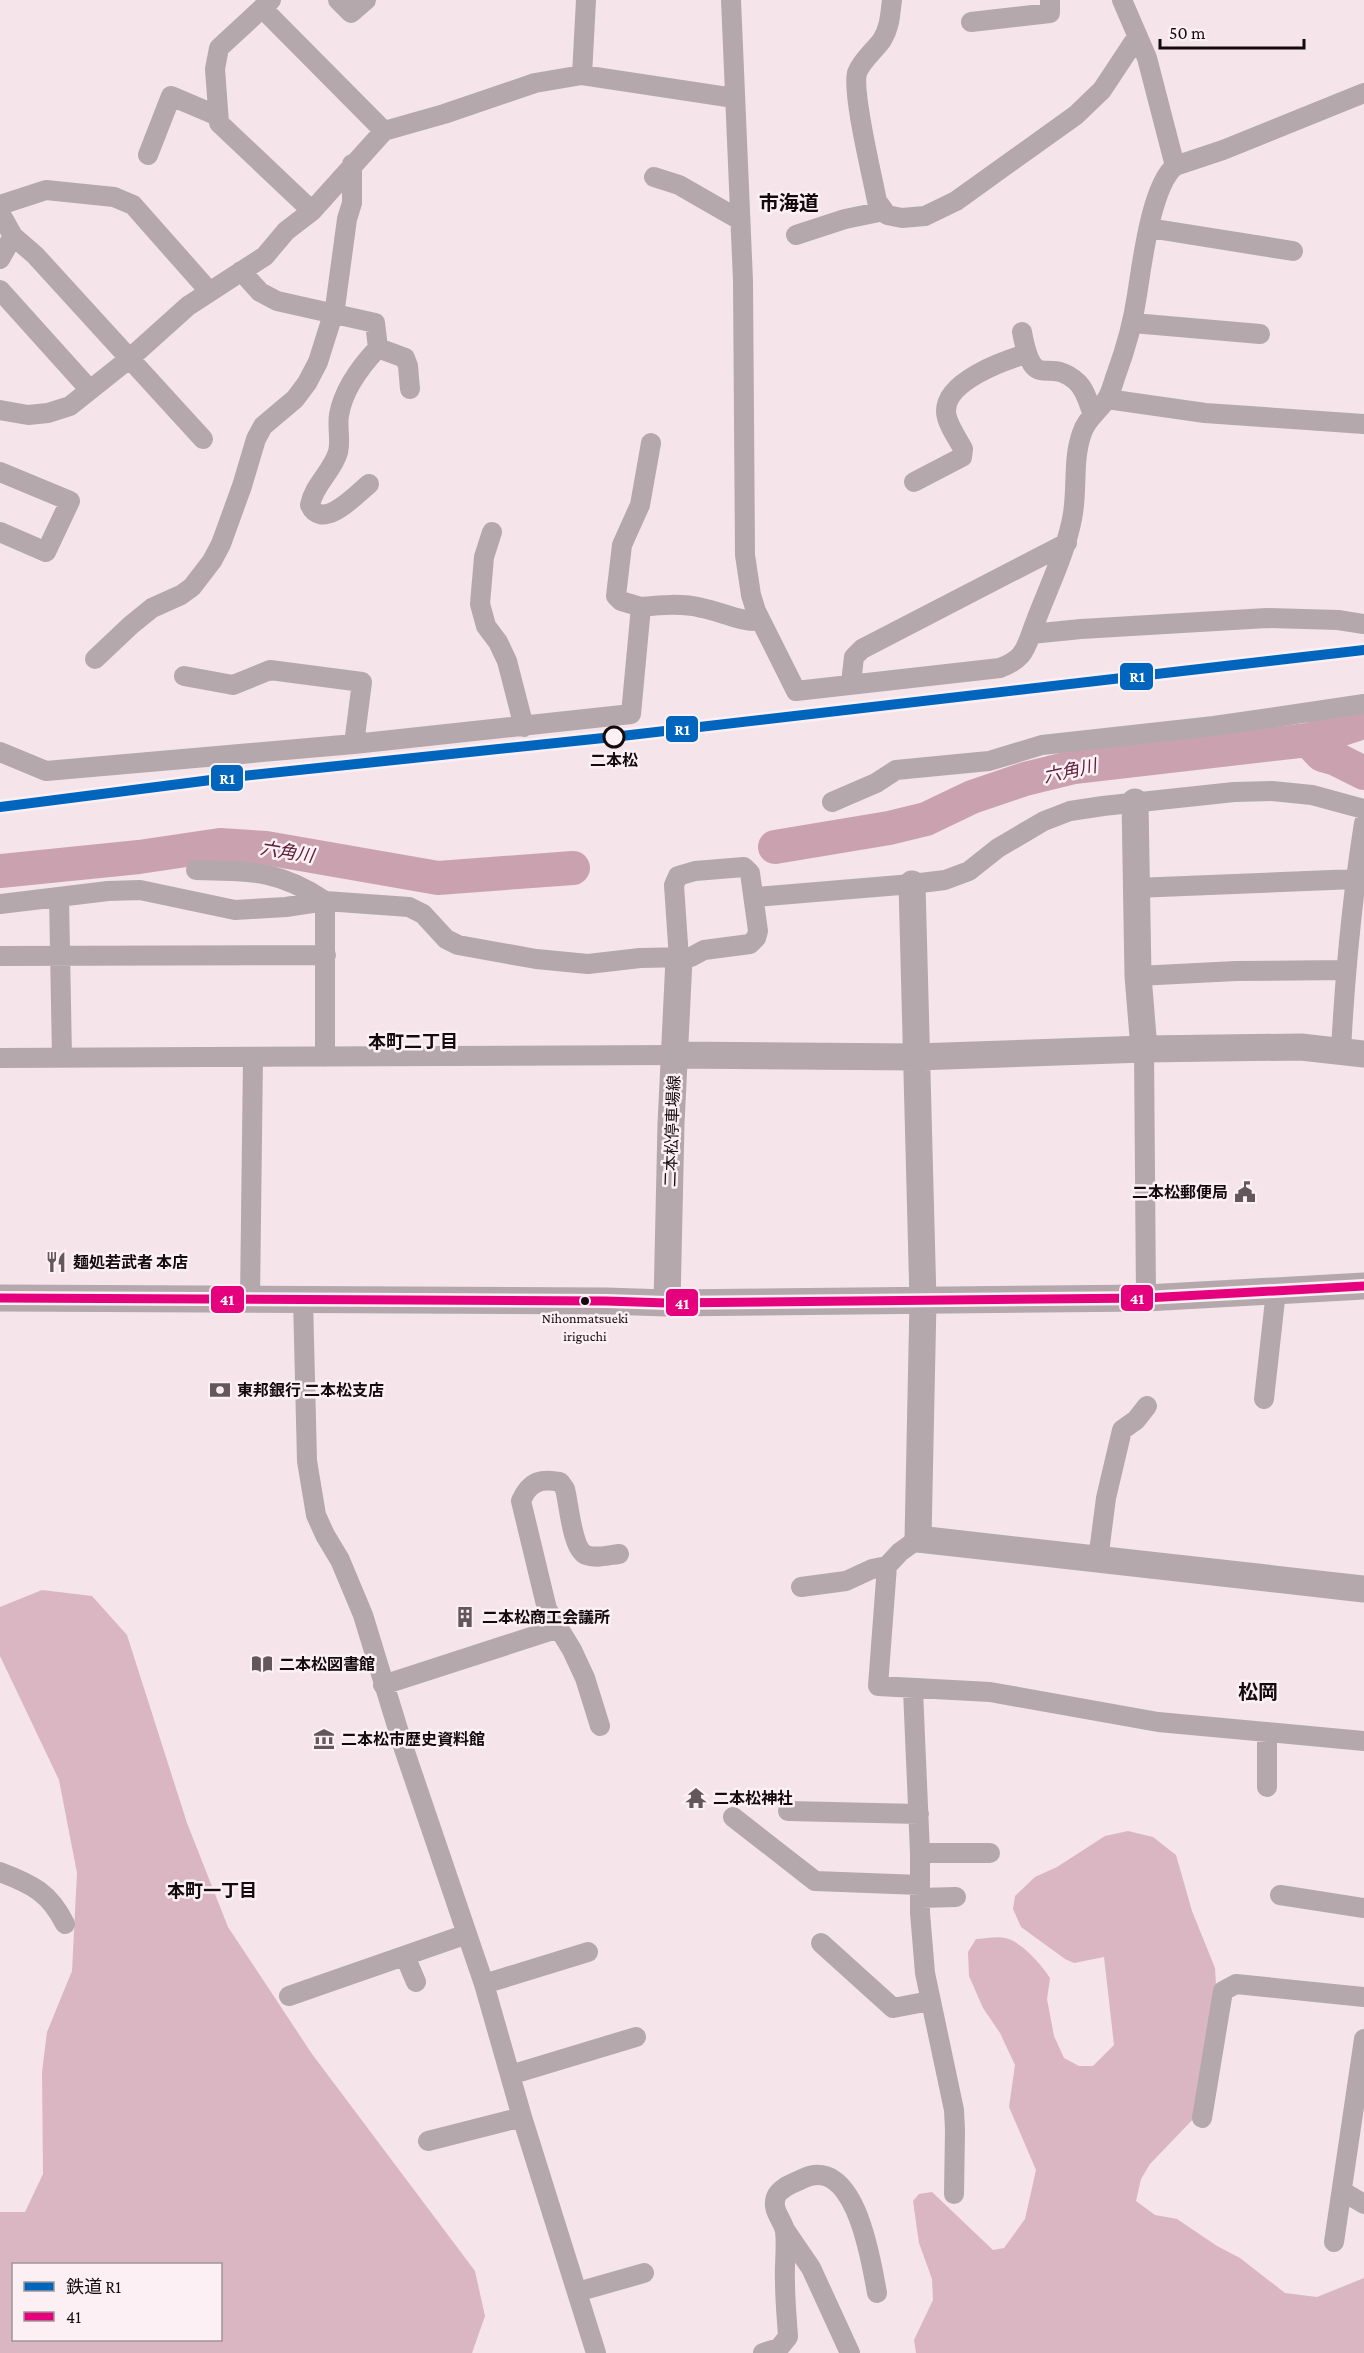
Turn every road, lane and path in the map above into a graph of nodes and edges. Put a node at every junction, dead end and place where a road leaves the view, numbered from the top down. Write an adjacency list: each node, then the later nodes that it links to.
1 (338, 0): 2 (street)
2 (366, 0)
3 (586, 0): 11 (street)
4 (731, 0): 13 (street)
5 (892, 0): 22 (street)
6 (1050, 0): 9 (street)
7 (1122, 0): 10 (street)
8 (267, 4): 14 (street); 15 (street)
9 (971, 22)
10 (1137, 37): 18 (street); 22 (street)
11 (582, 75): 13 (street); 15 (street)
12 (1364, 93): 18 (street)
13 (734, 98): 24 (street)
14 (218, 116): 16 (street); 21 (street)
15 (384, 131): 17 (street)
16 (148, 155)
17 (352, 164): 21 (street); 33 (street)
18 (1175, 166): 25 (street)
19 (654, 177): 24 (street)
20 (0, 205): 32 (street)
21 (312, 211): 30 (street)
22 (884, 211): 26 (street)
23 (0, 213): 27 (street)
24 (740, 220): 55 (street)
25 (1149, 228): 28 (street); 34 (street)
26 (795, 235)
27 (13, 236): 29 (street); 39 (street)
28 (1293, 251)
29 (0, 259)
30 (241, 271): 32 (street); 33 (street)
31 (0, 290): 41 (street)
32 (209, 291): 39 (street)
33 (333, 314): 37 (street); 58 (street)
34 (1133, 323): 36 (street); 42 (street)
35 (1022, 332): 38 (street)
36 (1260, 334)
37 (378, 348): 40 (street); 50 (street)
38 (1026, 354): 44 (street); 49 (street)
39 (129, 359): 41 (street); 46 (street)
40 (410, 389)
41 (90, 390): 43 (street)
42 (1107, 399): 44 (street); 45 (street)
43 (0, 411)
44 (1094, 415): 53 (street)
45 (1364, 424)
46 (203, 439)
47 (651, 443): 54 (street)
48 (0, 472): 51 (street)
49 (914, 482)
50 (369, 484)
51 (0, 532)
52 (492, 532): 62 (street)
53 (1067, 543): 57 (street); 60 (street)
54 (641, 607): 55 (street); 62 (street)
55 (761, 621): 60 (street)
56 (1364, 624): 57 (street)
57 (1031, 634): 60 (street)
58 (95, 659)
59 (184, 676): 63 (street)
60 (851, 684)
61 (1364, 704): 65 (street)
62 (524, 727): 63 (street)
63 (354, 744): 64 (street)
64 (0, 752)
65 (832, 802)
66 (1135, 802): 67 (street); 71 (street); 72 (street)
67 (1364, 809)
68 (1364, 823): 70 (street)
69 (196, 870): 75 (street)
70 (1355, 879): 72 (street); 81 (street)
71 (912, 885): 74 (street); 89 (street)
72 (1135, 888): 82 (street)
73 (59, 897): 75 (street); 76 (street); 77 (street)
74 (755, 897): 80 (street); 80 (street)
75 (326, 901): 78 (street); 80 (street)
76 (0, 904)
77 (61, 955): 78 (street); 79 (street); 86 (street)
78 (326, 955): 88 (street)
79 (0, 956)
80 (680, 959): 85 (street, 二本松停車場線)
81 (1345, 970): 82 (street); 84 (street)
82 (1137, 976): 83 (street)
83 (1144, 1049): 84 (street); 89 (street); 93 (street)
84 (1352, 1052)
85 (675, 1055): 88 (street); 89 (street); 98 (street, 二本松停車場線)
86 (62, 1057): 87 (street); 90 (street)
87 (254, 1057): 88 (street); 95 (street)
88 (325, 1057)
89 (916, 1057): 97 (street)
90 (0, 1058)
91 (1364, 1286): 92 (street)
92 (1276, 1291): 93 (street); 99 (street)
93 (1146, 1298): 97 (street)
94 (0, 1299): 95 (street)
95 (250, 1299): 96 (street)
96 (303, 1299): 98 (street); 108 (street)
97 (923, 1301): 98 (street); 101 (street)
98 (668, 1303)
99 (1264, 1399)
100 (1147, 1406): 103 (street)
101 (918, 1539): 103 (street); 104 (street)
102 (619, 1554): 107 (street)
103 (1098, 1560): 106 (street)
104 (887, 1566): 105 (street); 109 (street)
105 (801, 1587)
106 (1364, 1589)
107 (559, 1628): 108 (street); 110 (street)
108 (383, 1685): 125 (street)
109 (914, 1690): 111 (street); 115 (street)
110 (600, 1726)
111 (1267, 1732): 112 (street); 113 (street)
112 (1364, 1741)
113 (1267, 1786)
114 (788, 1811): 115 (street)
115 (919, 1814): 117 (street)
116 (733, 1817): 120 (street)
117 (921, 1853): 118 (street); 120 (street)
118 (990, 1853)
119 (0, 1872): 124 (street)
120 (920, 1892): 122 (street); 133 (street)
121 (1280, 1895): 123 (street)
122 (956, 1897)
123 (1364, 1908)
124 (65, 1924)
125 (466, 1934): 128 (street); 130 (street)
126 (821, 1943): 133 (street)
127 (588, 1952): 130 (street)
128 (405, 1956): 129 (street); 131 (street)
129 (416, 1982)
130 (484, 1984): 136 (street)
131 (289, 1996)
132 (1364, 1997): 138 (street)
133 (930, 2001): 141 (street)
134 (636, 2037): 136 (street)
135 (1364, 2040): 140 (street)
136 (510, 2075): 137 (street)
137 (522, 2117): 139 (street); 146 (street)
138 (1202, 2118)
139 (428, 2141)
140 (1342, 2192): 142 (street); 144 (street)
141 (954, 2194)
142 (1364, 2204)
143 (785, 2230): 147 (street); 149 (street); 150 (street)
144 (1334, 2242)
145 (644, 2273): 146 (street)
146 (577, 2292): 148 (street)
147 (877, 2293)
148 (596, 2353)
149 (764, 2353)
150 (850, 2353)

